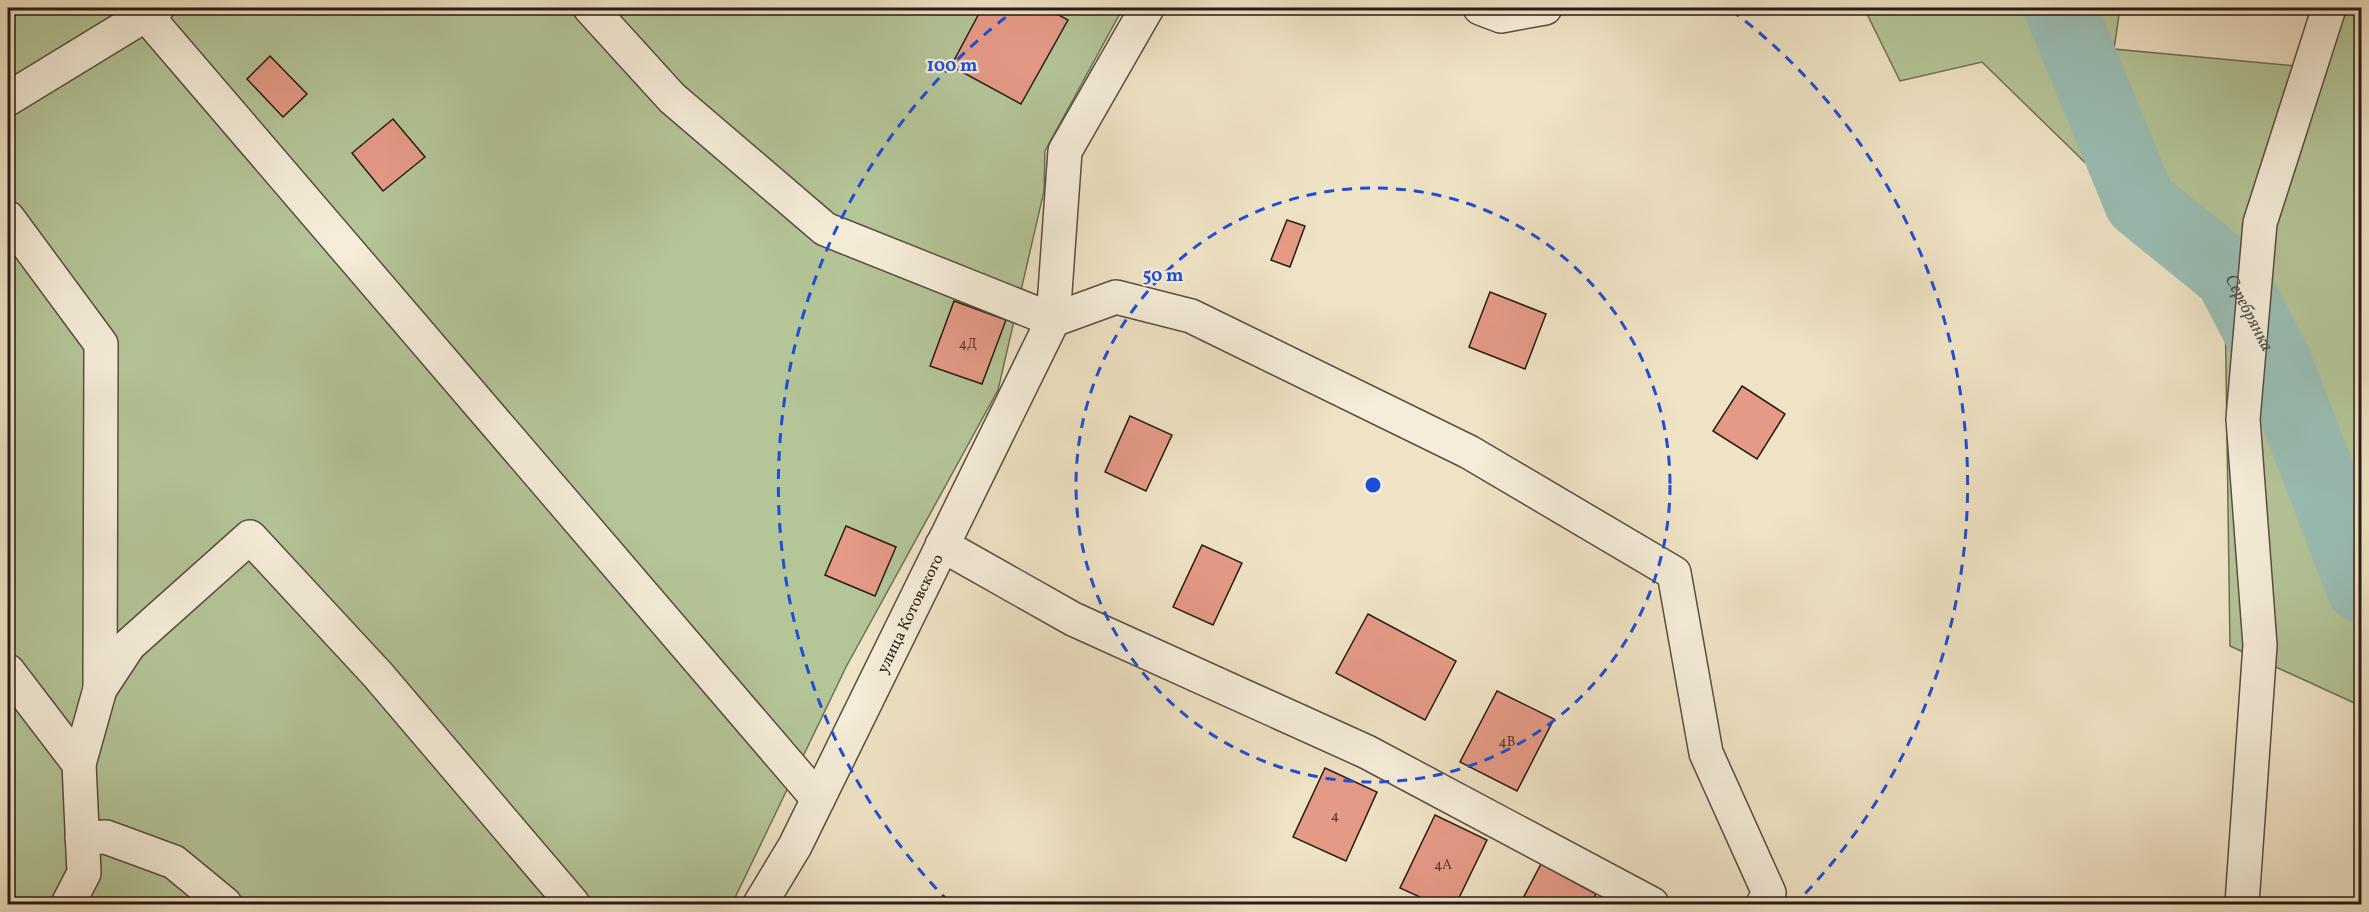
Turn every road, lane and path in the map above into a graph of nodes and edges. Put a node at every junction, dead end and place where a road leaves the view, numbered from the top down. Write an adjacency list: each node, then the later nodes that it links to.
1 (590, 8): 9 (street)
2 (1147, 8): 9 (street)
3 (1480, 8): 4 (street)
4 (1545, 8)
5 (2329, 8): 22 (street)
6 (151, 11): 7 (street); 14 (street)
7 (8, 99)
8 (8, 218): 12 (street)
9 (1053, 320): 10 (street, улица Котовского); 21 (street)
10 (942, 545): 14 (street, улица Котовского); 20 (street)
11 (8, 671): 13 (street)
12 (100, 689): 13 (street); 18 (street)
13 (79, 764): 15 (street)
14 (818, 799): 19 (street, улица Котовского)
15 (82, 838): 16 (street); 17 (street)
16 (68, 904)
17 (225, 904)
18 (573, 904)
19 (760, 904)
20 (1652, 904)
21 (1764, 904)
22 (2242, 904)

